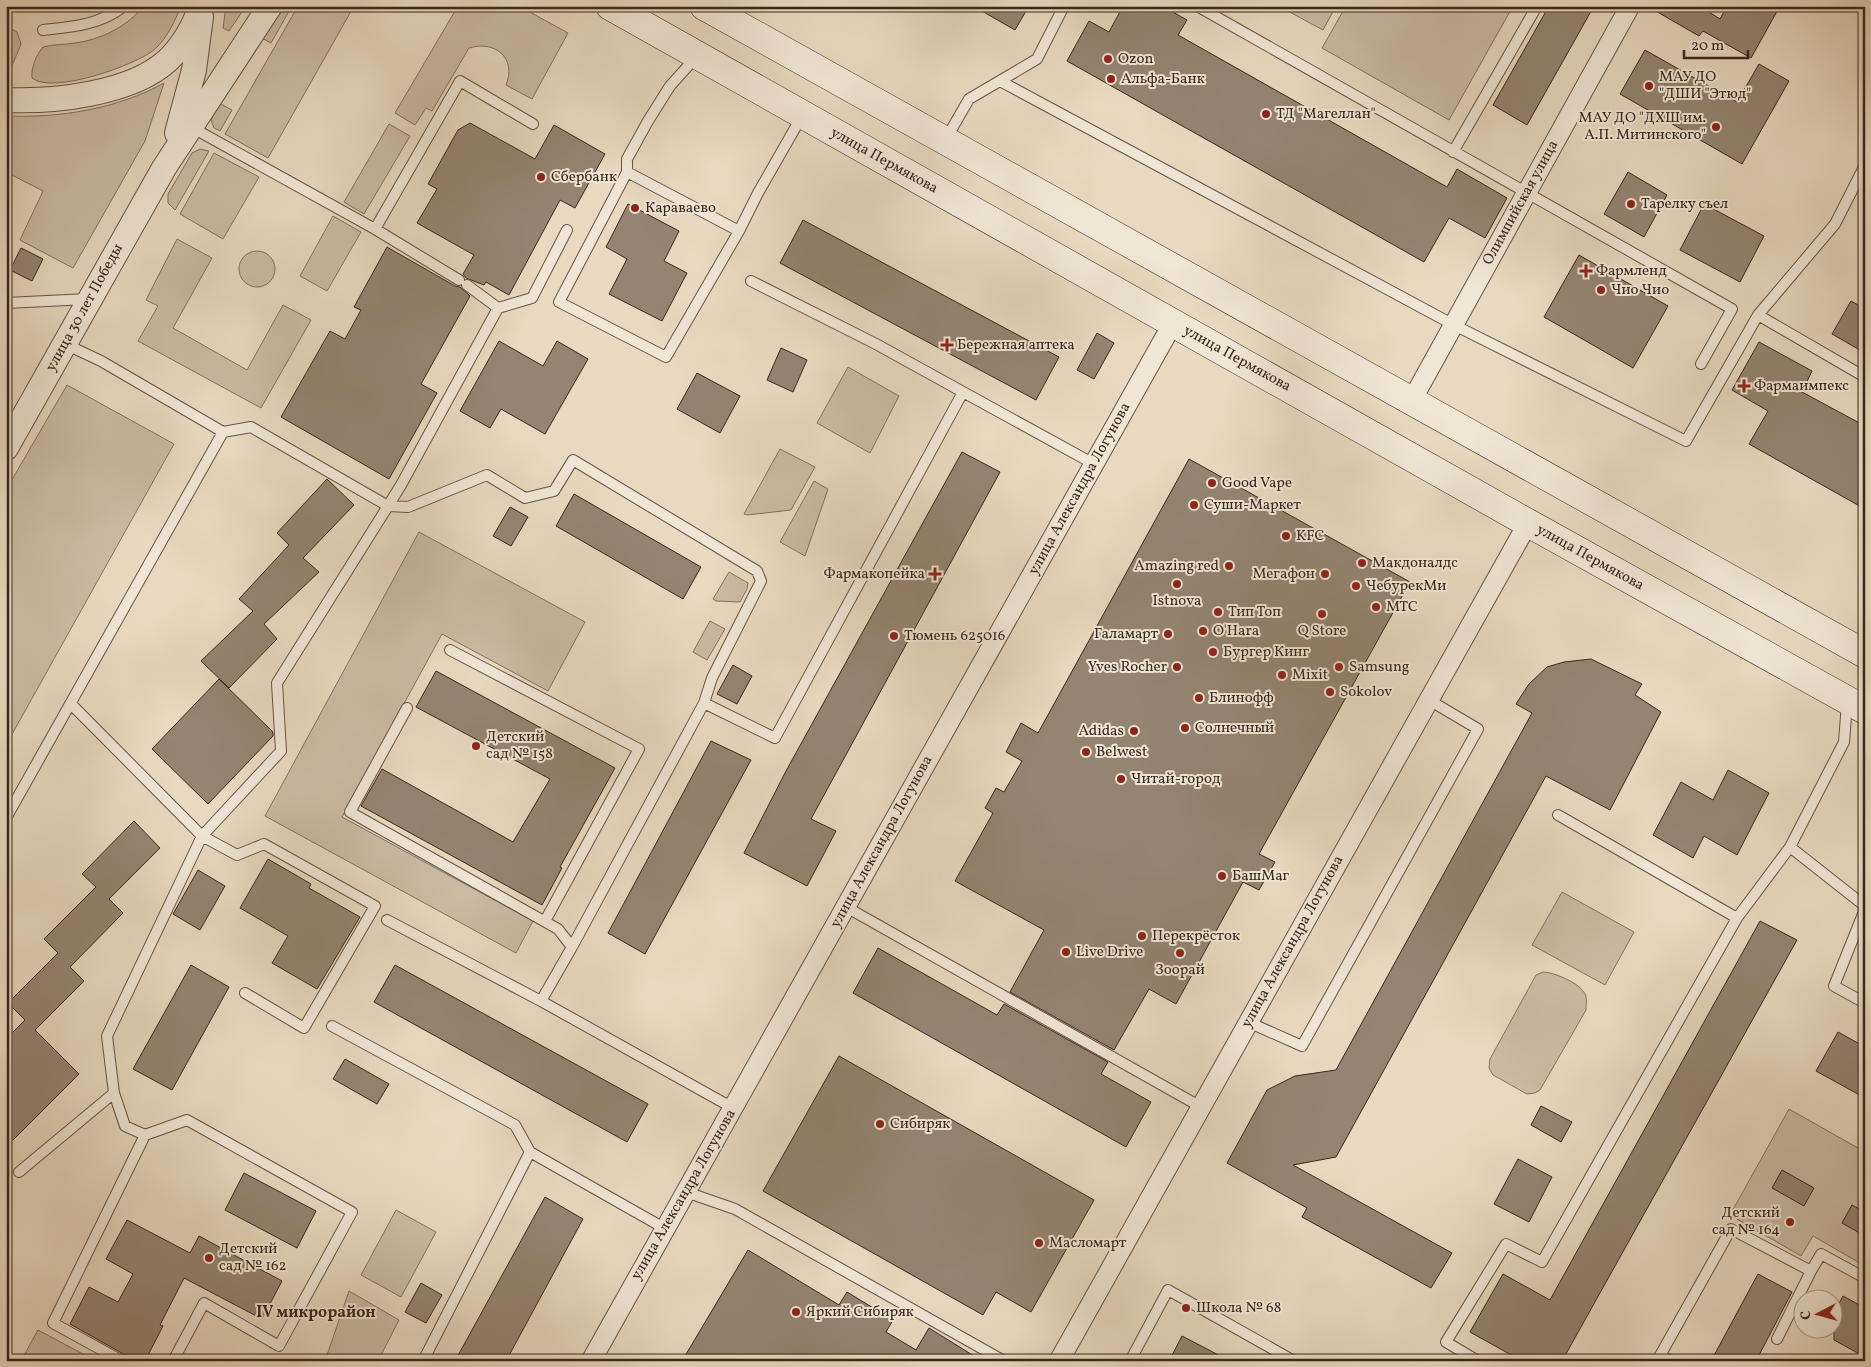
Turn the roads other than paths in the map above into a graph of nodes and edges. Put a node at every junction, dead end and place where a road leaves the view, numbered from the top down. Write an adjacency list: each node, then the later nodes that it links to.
1 (124, 6): 10 (lane)
2 (202, 6): 13 (street); 20 (street)
3 (270, 6): 16 (street)
4 (610, 6): 11 (main road, улица Пермякова)
5 (704, 6): 17 (main road)
6 (1064, 6): 12 (lane)
7 (1197, 6): 18 (lane)
8 (1537, 6): 18 (lane)
9 (1630, 6): 22 (street, Олимпийская улица)
10 (43, 30)
11 (698, 56): 14 (main road, улица Пермякова); 21 (lane)
12 (1000, 81): 17 (lane); 32 (lane)
13 (6, 100)
14 (803, 115): 25 (lane); 31 (main road, улица Пермякова)
15 (533, 124): 23 (lane)
16 (191, 126): 20 (street); 23 (lane)
17 (945, 140): 37 (main road)
18 (1453, 152): 22 (lane)
19 (1865, 165): 30 (lane)
20 (164, 168): 27 (street, улица 30 лет Победы)
21 (627, 172): 25 (lane); 25 (lane)
22 (1526, 193): 32 (street, Олимпийская улица); 34 (lane)
23 (374, 229): 29 (lane)
24 (567, 230): 29 (lane)
25 (739, 232)
26 (751, 281): 36 (lane)
27 (89, 299): 28 (lane); 33 (street, улица 30 лет Победы)
28 (6, 302)
29 (498, 308): 41 (lane)
30 (1758, 315): 32 (lane); 35 (lane)
31 (1173, 323): 40 (street, улица Александра Логунова); 42 (main road, улица Пермякова)
32 (1454, 325): 37 (street, Олимпийская улица)
33 (65, 344): 38 (lane); 39 (street, улица 30 лет Победы)
34 (1701, 364)
35 (1865, 378)
36 (963, 392): 40 (lane); 46 (lane)
37 (1412, 400): 44 (main road)
38 (223, 432): 41 (lane); 47 (lane)
39 (6, 448)
40 (1094, 464): 54 (street, улица Александра Логунова)
41 (388, 506): 46 (lane); 52 (lane)
42 (1528, 524): 45 (street, улица Александра Логунова); 48 (main road, улица Пермякова)
43 (450, 650): 58 (lane)
44 (1865, 654)
45 (1429, 700): 63 (street, улица Александра Логунова); 63 (lane)
46 (704, 703): 59 (lane)
47 (71, 704): 51 (lane); 52 (lane)
48 (1856, 705): 53 (lane)
49 (407, 708): 58 (lane)
50 (1558, 815): 56 (lane)
51 (6, 818)
52 (202, 836): 60 (lane); 65 (lane)
53 (1790, 847): 55 (lane); 56 (lane)
54 (846, 907): 66 (lane); 67 (street, улица Александра Логунова)
55 (1865, 907): 62 (lane)
56 (1737, 918): 85 (lane)
57 (387, 920): 61 (lane)
58 (545, 921): 59 (lane)
59 (572, 947): 61 (lane)
60 (245, 993)
61 (541, 1001): 67 (lane)
62 (1865, 1003)
63 (1248, 1022): 66 (street, улица Александра Логунова)
64 (332, 1026): 69 (lane)
65 (114, 1093): 68 (lane); 70 (lane)
66 (1201, 1107): 82 (street, улица Александра Логунова)
67 (733, 1108): 71 (street, улица Александра Логунова)
68 (145, 1136): 77 (lane); 78 (lane)
69 (530, 1152): 72 (lane); 79 (lane)
70 (19, 1172)
71 (686, 1192): 72 (street, улица Александра Логунова); 81 (lane)
72 (664, 1228): 80 (street, улица Александра Логунова)
73 (1811, 1271): 74 (lane); 75 (lane); 76 (lane)
74 (1865, 1278)
75 (1777, 1338)
76 (1659, 1358): 86 (lane)
77 (122, 1361)
78 (173, 1361)
79 (423, 1361)
80 (591, 1361)
81 (1004, 1361)
82 (1059, 1361)
83 (1130, 1361): 84 (lane)
84 (1294, 1361)
85 (1478, 1361)
86 (1670, 1361)

